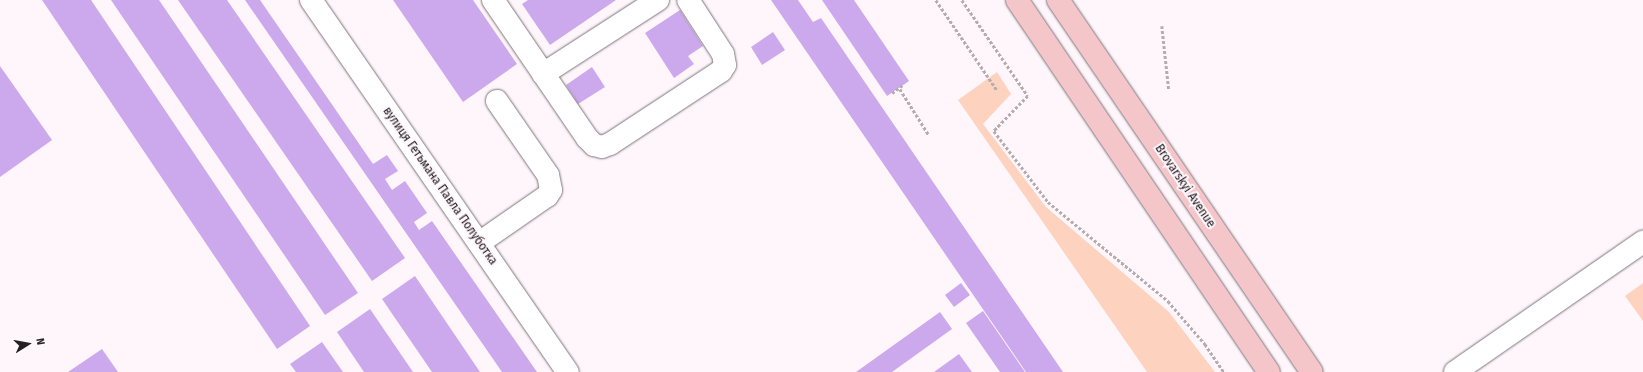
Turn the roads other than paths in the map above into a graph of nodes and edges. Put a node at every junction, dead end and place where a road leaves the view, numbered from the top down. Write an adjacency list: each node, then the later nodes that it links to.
1 (311, 0): 10 (street, вулиця Гетьмана Павла Полуботка)
2 (492, 0): 7 (street)
3 (658, 0): 7 (street)
4 (688, 0): 7 (street)
5 (1017, 0): 12 (highway)
6 (1058, 0): 13 (highway, Brovarskyi Avenue)
7 (543, 74)
8 (497, 101): 10 (street)
9 (1643, 242): 14 (street)
10 (479, 243): 11 (street, вулиця Гетьмана Павла Полуботка)
11 (568, 372)
12 (1270, 372)
13 (1312, 372)
14 (1455, 372)

